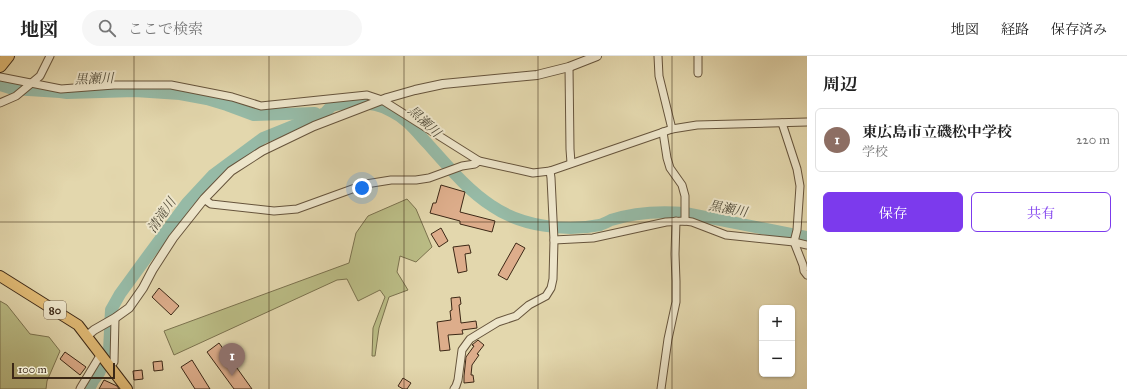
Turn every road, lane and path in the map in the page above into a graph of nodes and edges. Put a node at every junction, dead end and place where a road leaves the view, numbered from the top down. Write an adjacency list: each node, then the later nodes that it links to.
1 (8, 56): 7 (highway)
2 (50, 56): 11 (street)
3 (597, 56): 6 (street)
4 (658, 56): 16 (street)
5 (698, 56): 9 (street)
6 (577, 60): 8 (street)
7 (0, 66)
8 (569, 67): 12 (street); 19 (street)
9 (698, 73)
10 (0, 77): 11 (street)
11 (29, 85): 12 (street); 13 (street)
12 (382, 100): 18 (street); 21 (street)
13 (0, 103)
14 (807, 122): 15 (street)
15 (782, 123): 16 (street); 25 (street)
16 (672, 129): 17 (street)
17 (663, 132): 19 (street); 22 (street)
18 (479, 161): 20 (street); 21 (street)
19 (571, 163): 20 (street)
20 (550, 171): 24 (street)
21 (204, 199): 29 (street)
22 (685, 221): 23 (street); 25 (street)
23 (676, 222): 24 (street); 36 (street)
24 (554, 238): 35 (street)
25 (794, 242): 26 (street); 27 (street)
26 (807, 245)
27 (807, 275)
28 (0, 276): 30 (main road, 80)
29 (115, 318): 30 (street); 32 (street)
30 (87, 336): 31 (main road, 80)
31 (101, 354): 32 (main road, 80); 33 (street)
32 (109, 365): 34 (main road, 80)
33 (80, 389)
34 (127, 389)
35 (454, 389)
36 (661, 389)

